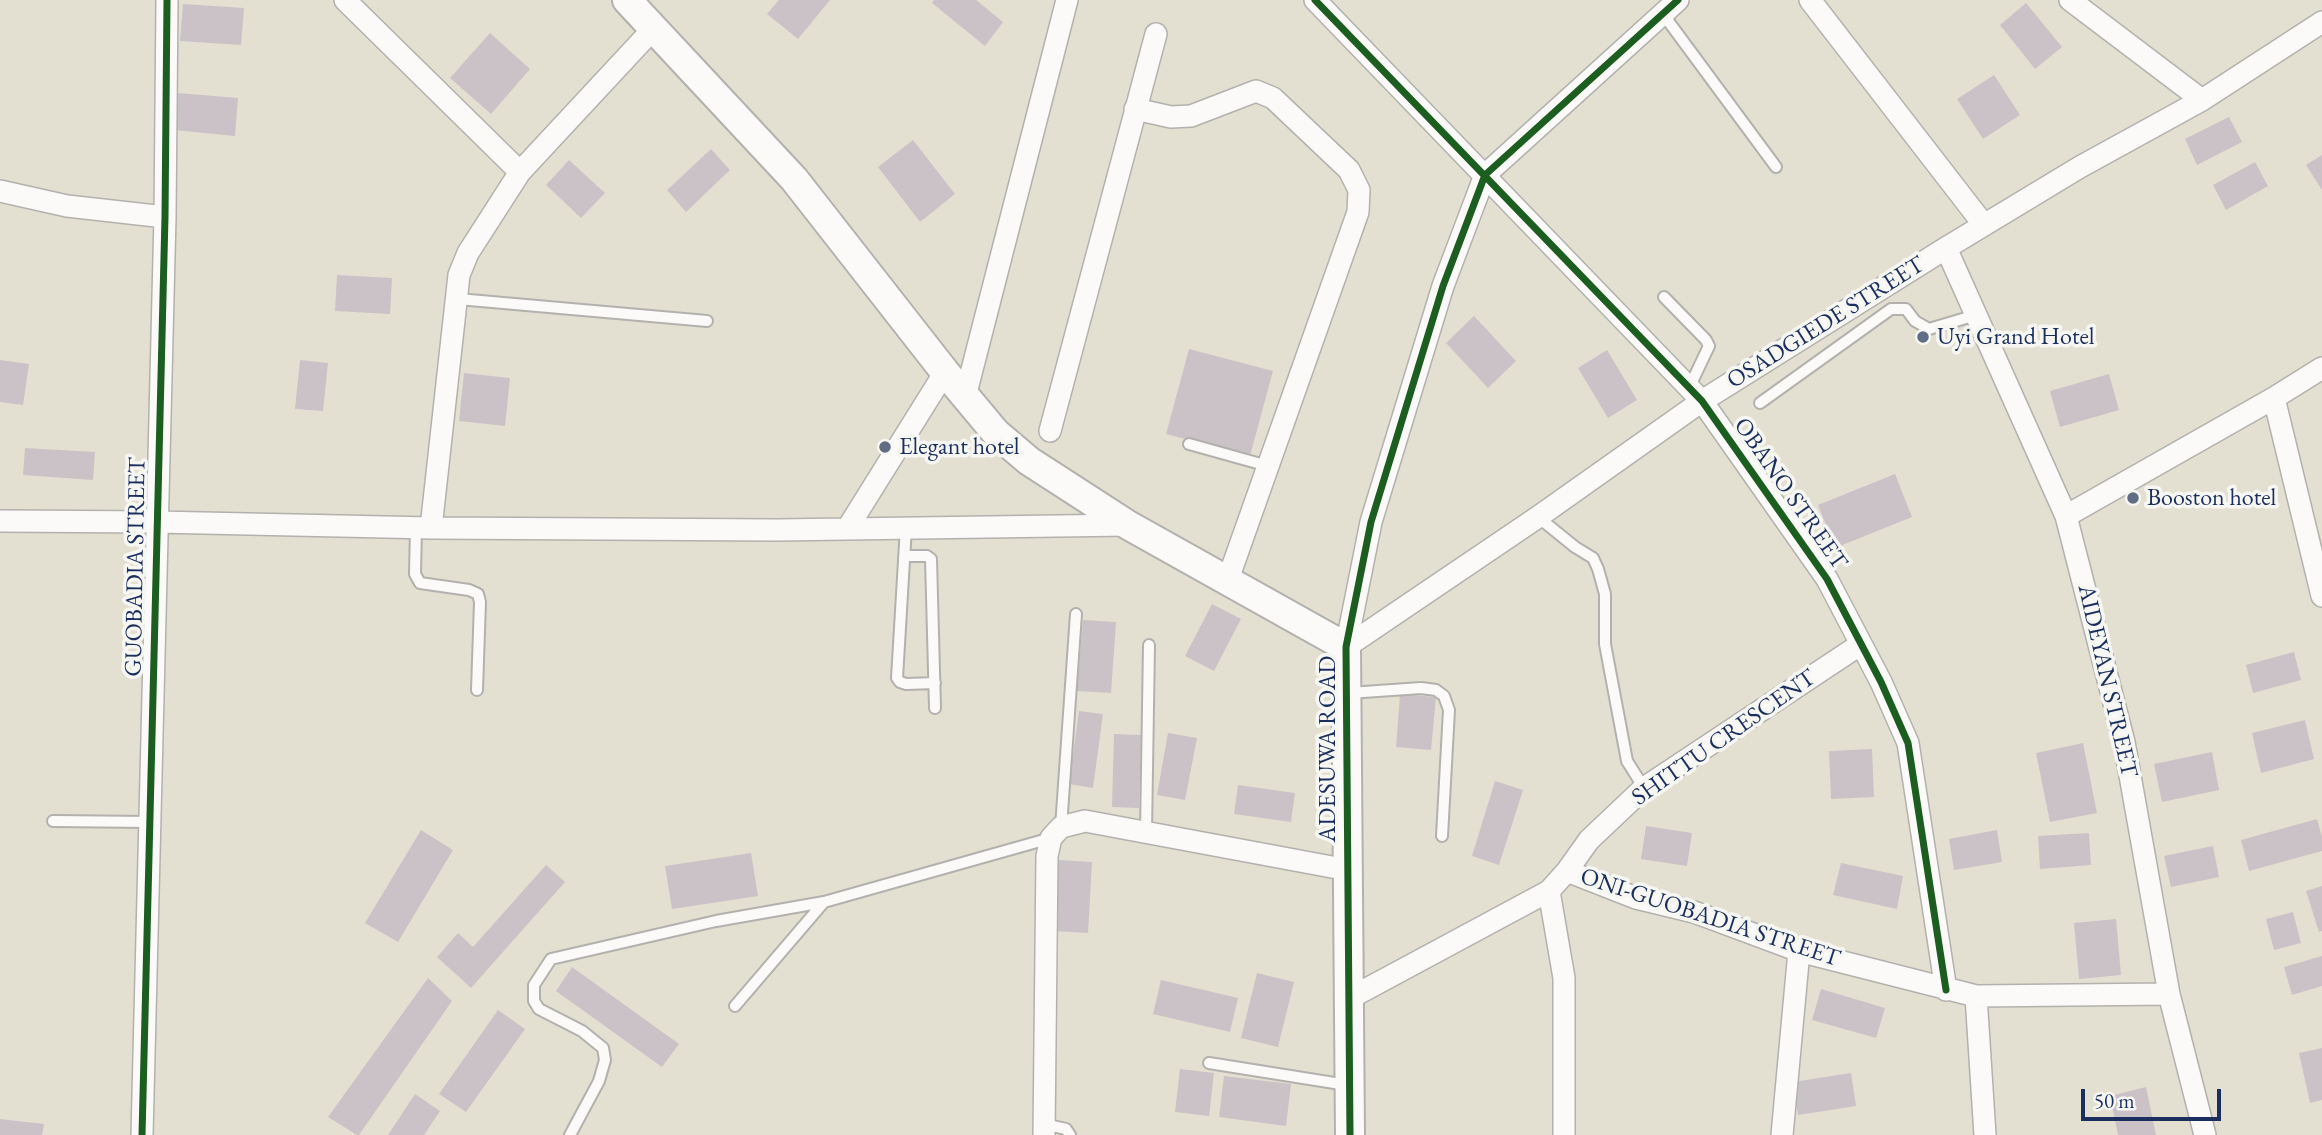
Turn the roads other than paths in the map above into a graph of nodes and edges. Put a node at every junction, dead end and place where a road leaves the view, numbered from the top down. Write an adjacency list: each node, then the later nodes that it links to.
1 (167, 0): 18 (street, GUOBADIA STREET)
2 (345, 0): 15 (street)
3 (628, 0): 10 (street)
4 (1067, 0): 28 (street)
5 (1315, 0): 16 (street, OBANO STREET)
6 (1810, 0): 19 (street)
7 (2070, 0): 12 (street)
8 (1670, 7): 14 (lane); 16 (street)
9 (2322, 22): 12 (street, OSADGIEDE STREET)
10 (653, 29): 15 (street); 26 (street)
11 (1156, 34): 13 (street)
12 (2202, 100): 19 (street, OSADGIEDE STREET)
13 (1135, 109): 31 (street); 33 (street)
14 (1776, 167)
15 (520, 172): 22 (street)
16 (1485, 174): 27 (street, OBANO STREET); 48 (street, ADESUWA ROAD)
17 (0, 191): 18 (street)
18 (165, 217): 37 (street, GUOBADIA STREET)
19 (1984, 225): 20 (street, OSADGIEDE STREET)
20 (1946, 248): 23 (street, AIDEYAN STREET); 27 (street, OSADGIEDE STREET)
21 (1664, 297): 27 (lane)
22 (458, 299): 24 (lane); 40 (street)
23 (1976, 315): 30 (lane); 34 (street, AIDEYAN STREET)
24 (707, 321)
25 (2322, 368): 29 (street)
26 (945, 372): 28 (street); 41 (street)
27 (1695, 395): 35 (street, OSADGIEDE STREET); 46 (street, OBANO STREET)
28 (965, 397): 38 (street)
29 (2274, 398): 34 (street); 44 (street)
30 (1760, 402)
31 (1050, 431)
32 (1189, 444): 33 (lane)
33 (1268, 466): 43 (street)
34 (2066, 516): 65 (street, AIDEYAN STREET)
35 (1538, 517): 48 (street, OSADGIEDE STREET); 53 (lane)
36 (0, 521): 37 (street)
37 (157, 522): 40 (street); 55 (street, GUOBADIA STREET)
38 (1128, 526): 39 (street); 43 (street)
39 (906, 527): 41 (street); 42 (lane)
40 (424, 528): 41 (street); 50 (lane)
41 (847, 528)
42 (904, 556): 49 (lane); 49 (lane)
43 (1227, 582): 48 (street)
44 (2322, 596)
45 (1076, 614): 57 (lane)
46 (1861, 644): 53 (street, SHITTU CRESCENT); 64 (street, OBANO STREET)
47 (1149, 645): 56 (lane)
48 (1346, 647): 51 (street, ADESUWA ROAD)
49 (935, 683): 52 (lane)
50 (477, 690)
51 (1346, 693): 58 (lane); 59 (street, ADESUWA ROAD)
52 (936, 708)
53 (1644, 788): 60 (street, SHITTU CRESCENT)
54 (53, 821): 55 (lane)
55 (149, 822): 72 (street, GUOBADIA STREET)
56 (1146, 832): 57 (street); 59 (street)
57 (1056, 833): 62 (lane); 71 (street)
58 (1442, 836)
59 (1348, 870): 67 (street, ADESUWA ROAD)
60 (1567, 871): 61 (street, ONI-GUOBADIA STREET); 63 (street, ONI-GUOBADIA STREET)
61 (1549, 891): 67 (street, ONI-GUOBADIA STREET); 76 (street)
62 (824, 902): 68 (lane); 73 (lane)
63 (1799, 951): 64 (street, ONI-GUOBADIA STREET); 77 (street)
64 (1946, 990): 66 (street, ONI-GUOBADIA STREET)
65 (2169, 994): 66 (street, ONI-GUOBADIA STREET); 79 (street, AIDEYAN STREET)
66 (1976, 996): 78 (street)
67 (1350, 998): 70 (street, ADESUWA ROAD)
68 (736, 1006)
69 (1209, 1063): 70 (lane)
70 (1350, 1086): 75 (street, ADESUWA ROAD)
71 (1044, 1130): 74 (lane)
72 (142, 1135)
73 (570, 1135)
74 (1070, 1135)
75 (1350, 1135)
76 (1564, 1135)
77 (1783, 1135)
78 (1984, 1135)
79 (2204, 1135)

